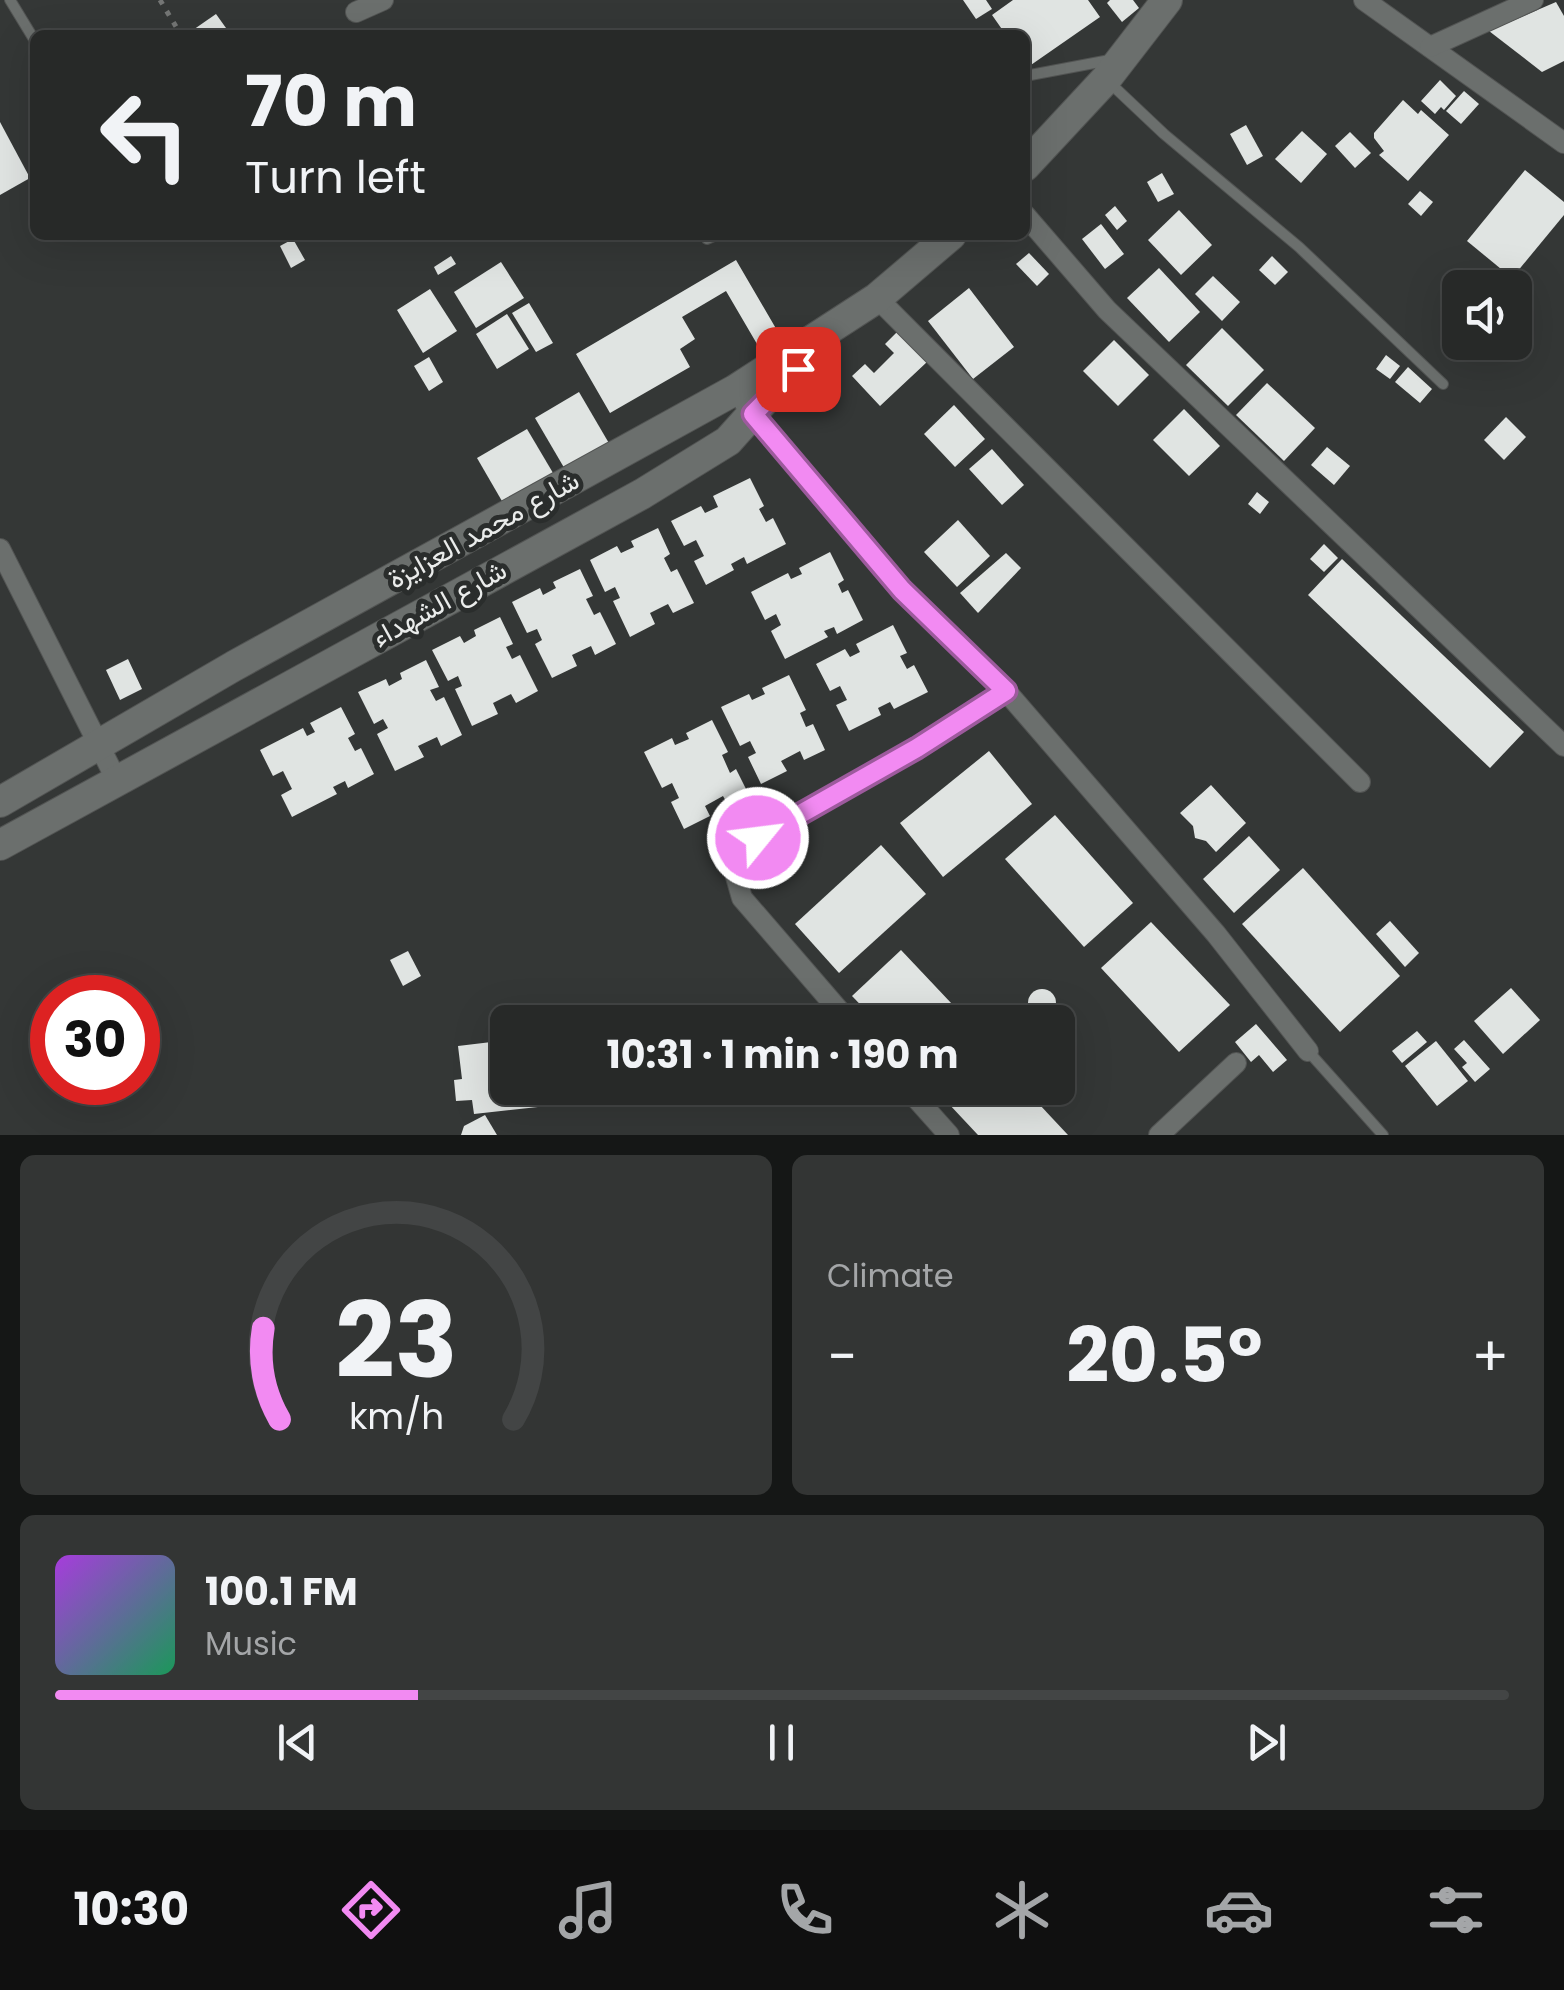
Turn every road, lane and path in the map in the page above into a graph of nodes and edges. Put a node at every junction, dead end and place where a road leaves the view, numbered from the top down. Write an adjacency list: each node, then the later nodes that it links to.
1 (10, 0): 9 (lane)
2 (160, 0): 8 (path)
3 (383, 0): 7 (street)
4 (1167, 0): 11 (main road)
5 (1364, 0): 10 (street)
6 (1533, 0): 10 (street)
7 (356, 12)
8 (178, 30)
9 (30, 33)
10 (1430, 47): 13 (street)
11 (1113, 69): 12 (lane); 14 (main road); 18 (lane)
12 (1030, 76)
13 (1563, 141)
14 (1030, 160)
15 (1030, 221): 22 (street)
16 (945, 240): 17 (main road)
17 (877, 298): 19 (main road, شارع الشهداء); 25 (street)
18 (1443, 384)
19 (744, 402): 21 (street); 23 (main road, شارع محمد العزايزة); 24 (main road, شارع الشهداء)
20 (0, 549): 23 (street)
21 (1006, 691): 28 (street); 29 (street)
22 (1564, 746)
23 (98, 748): 24 (street); 26 (main road, شارع محمد العزايزة)
24 (116, 780): 27 (main road, شارع الشهداء)
25 (1360, 782)
26 (0, 802)
27 (0, 845)
28 (835, 1005)
29 (1308, 1052): 34 (lane)
30 (1236, 1064): 33 (street)
31 (923, 1105): 32 (street)
32 (950, 1135)
33 (1159, 1135)
34 (1383, 1135)

